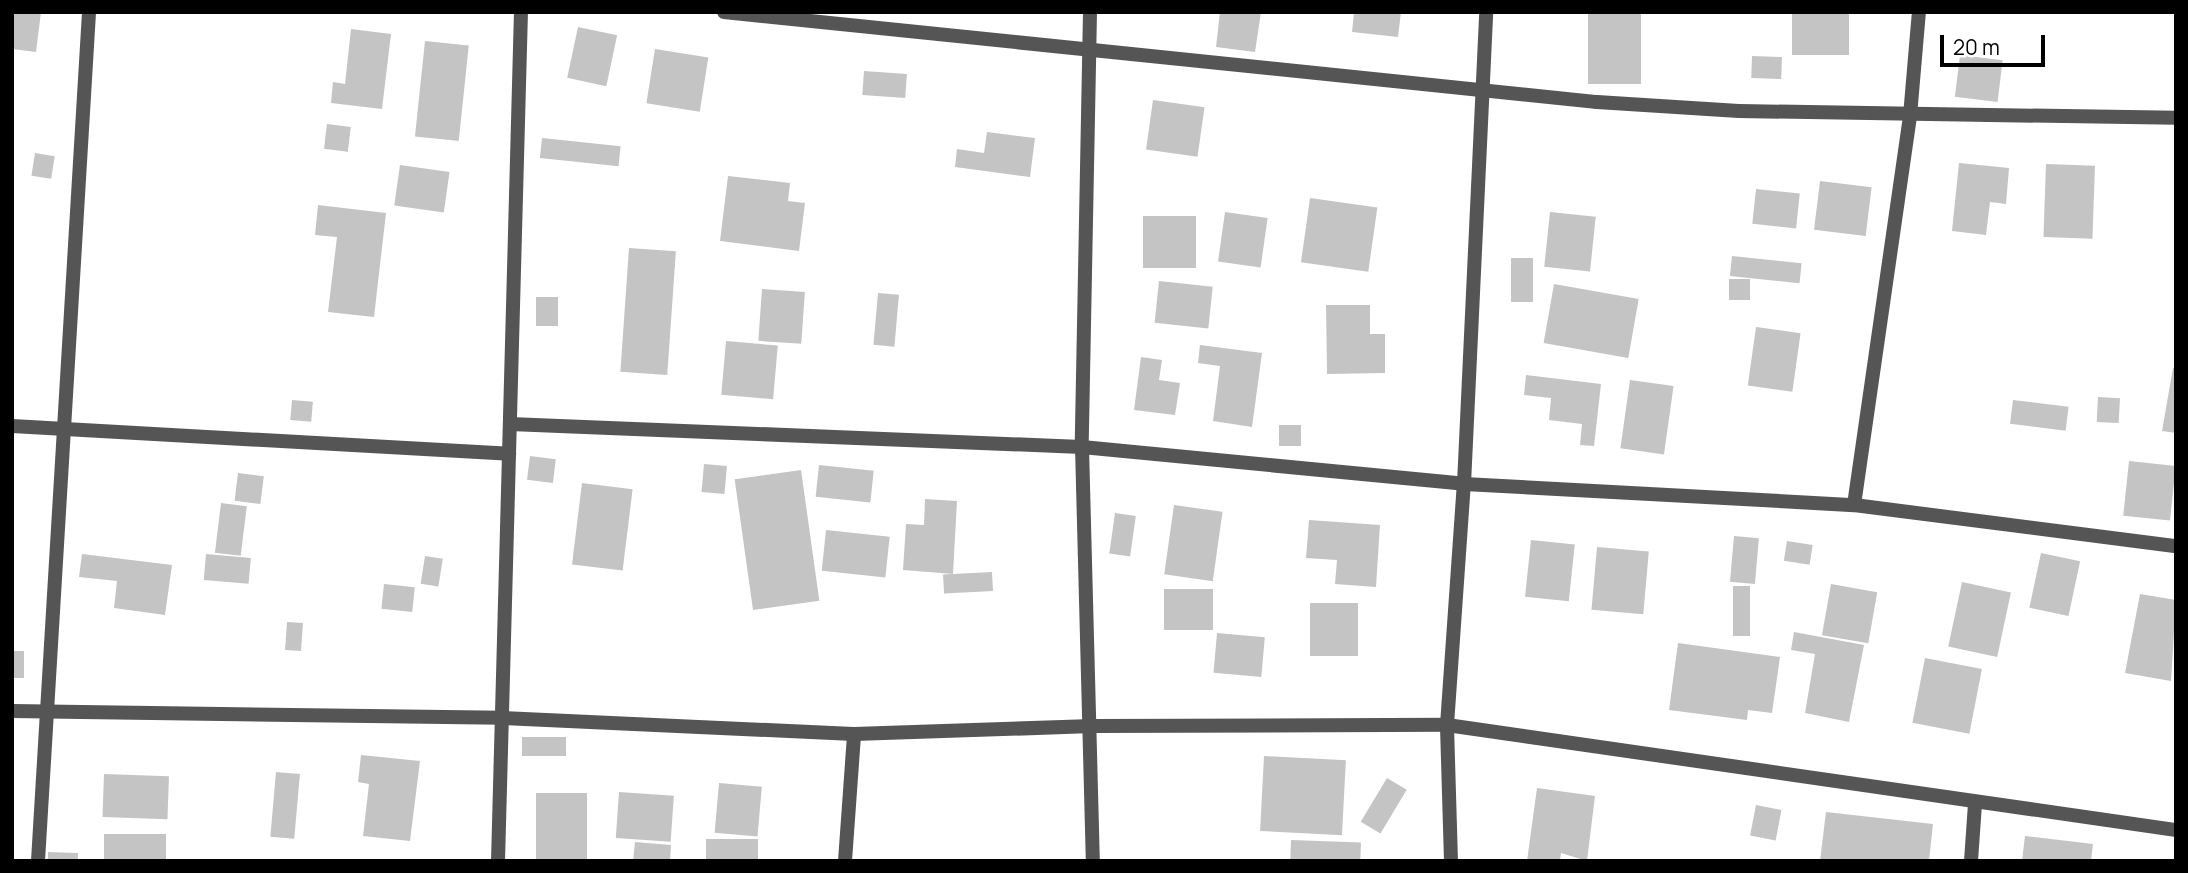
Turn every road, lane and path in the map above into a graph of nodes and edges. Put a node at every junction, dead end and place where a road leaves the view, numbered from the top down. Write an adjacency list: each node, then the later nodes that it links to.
1 (89, 12): 13 (street)
2 (521, 12): 11 (street)
3 (724, 12): 7 (street)
4 (1090, 12): 7 (street)
5 (1486, 12): 8 (street)
6 (1919, 12): 9 (street)
7 (1090, 53): 8 (street); 14 (street)
8 (1482, 93): 9 (street); 16 (street)
9 (1910, 116): 10 (street); 17 (street)
10 (2176, 118)
11 (510, 424): 14 (street); 15 (street)
12 (12, 426): 13 (street)
13 (66, 429): 15 (street); 20 (street)
14 (1083, 447): 16 (street); 23 (street)
15 (509, 454): 21 (street)
16 (1464, 484): 17 (street); 22 (street)
17 (1854, 505): 18 (street)
18 (2176, 547)
19 (12, 711): 20 (street)
20 (45, 712): 21 (street); 27 (street)
21 (502, 718): 24 (street); 28 (street)
22 (1447, 724): 23 (street); 25 (street); 31 (street)
23 (1093, 726): 24 (street); 30 (street)
24 (854, 734): 29 (street)
25 (1975, 804): 26 (street); 32 (street)
26 (2176, 830)
27 (38, 861)
28 (498, 861)
29 (845, 861)
30 (1093, 861)
31 (1451, 861)
32 (1970, 861)

